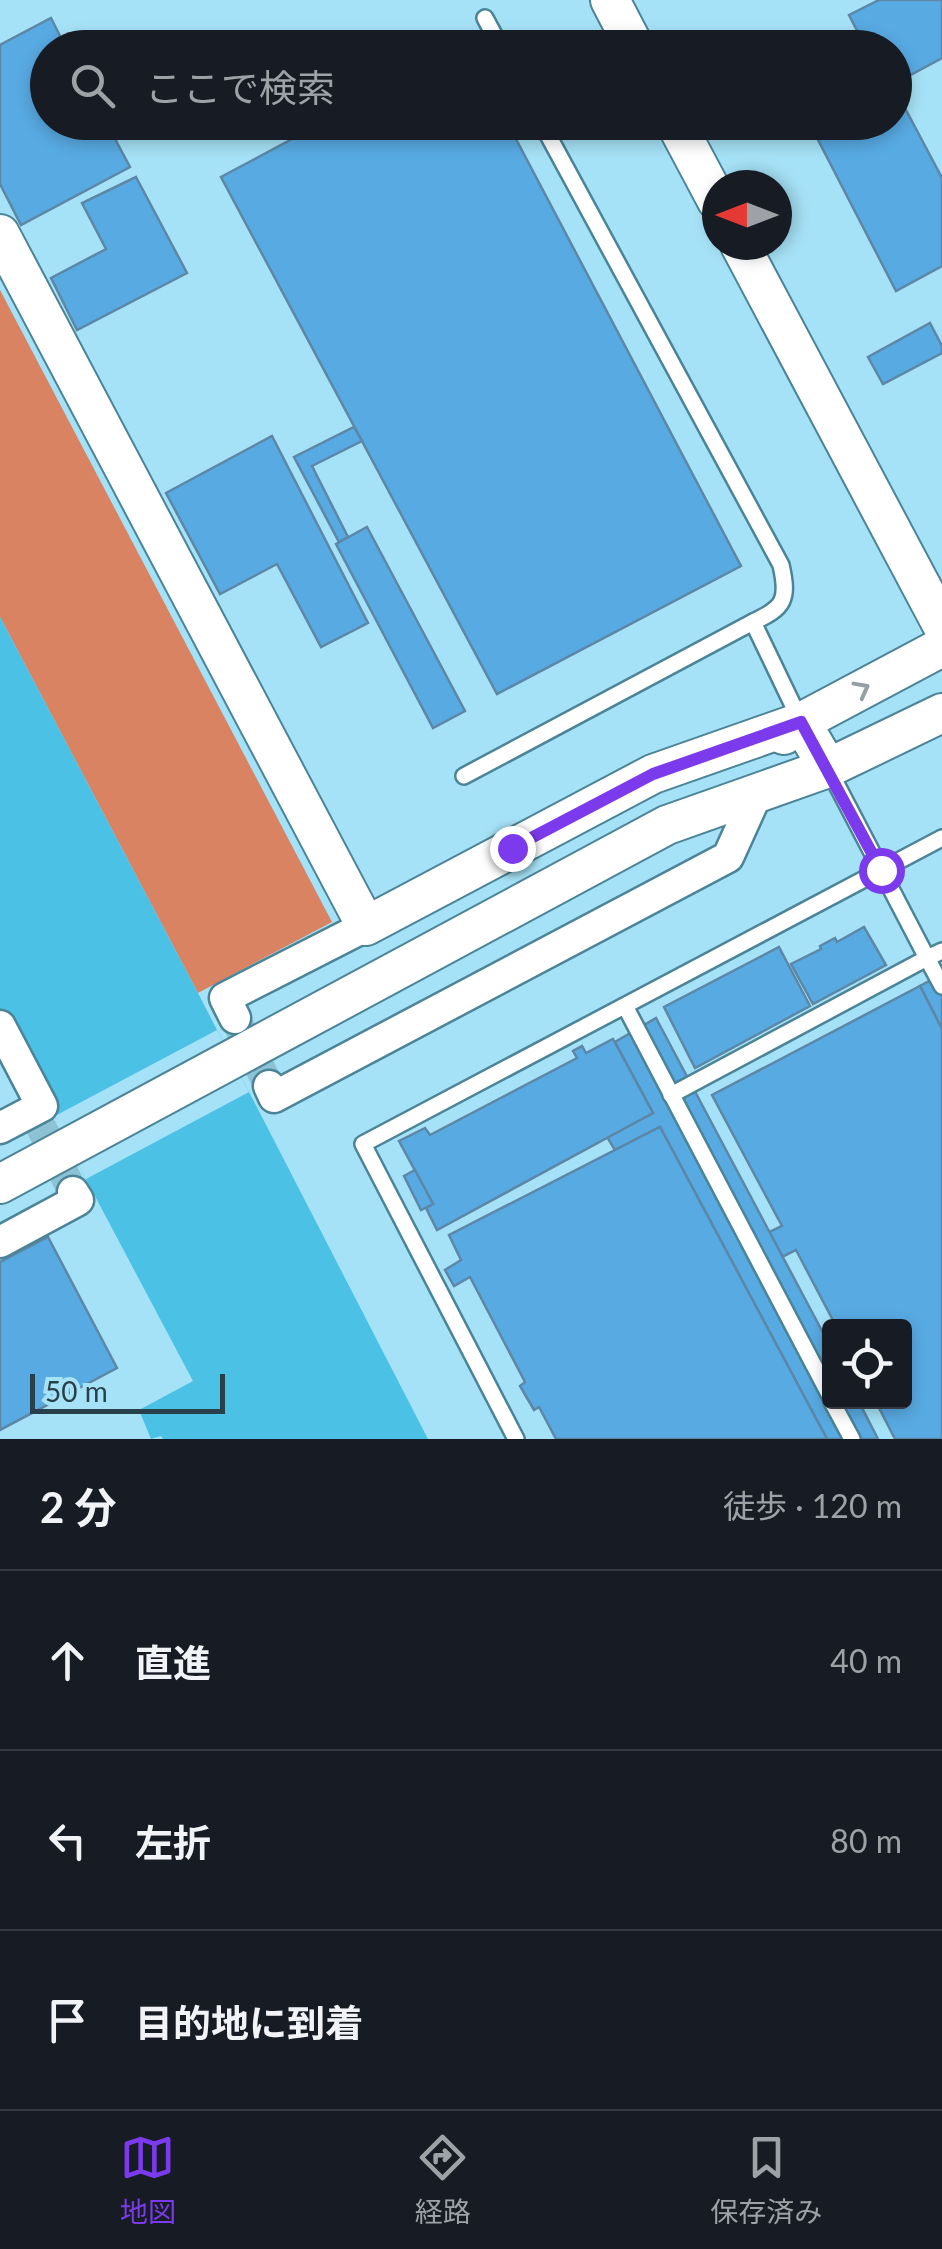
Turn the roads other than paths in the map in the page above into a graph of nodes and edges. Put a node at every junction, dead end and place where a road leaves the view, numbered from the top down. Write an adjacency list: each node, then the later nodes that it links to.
1 (610, 0): 4 (street)
2 (485, 18): 3 (lane)
3 (491, 30)
4 (626, 30)
5 (551, 140): 10 (lane)
6 (684, 140): 7 (street)
7 (702, 173)
8 (0, 234): 21 (street)
9 (748, 260): 11 (street)
10 (753, 622): 14 (lane); 16 (lane)
11 (942, 625)
12 (942, 647): 14 (street, one-way to 12)
13 (942, 713): 15 (street)
14 (801, 722): 15 (street); 18 (street); 21 (street)
15 (828, 768): 17 (street); 20 (lane)
16 (464, 776)
17 (757, 793): 18 (street); 27 (street)
18 (667, 825): 30 (street)
19 (942, 838): 20 (lane)
20 (881, 870): 22 (lane); 24 (lane)
21 (366, 926): 25 (street)
22 (934, 954): 23 (lane); 28 (lane)
23 (942, 986)
24 (625, 1006): 28 (lane); 35 (lane)
25 (235, 1018)
26 (0, 1026): 29 (street)
27 (269, 1086)
28 (672, 1095): 33 (lane)
29 (0, 1128)
30 (0, 1184)
31 (74, 1192): 32 (street)
32 (0, 1242)
33 (822, 1382)
34 (836, 1409): 36 (lane)
35 (516, 1439)
36 (852, 1439)

